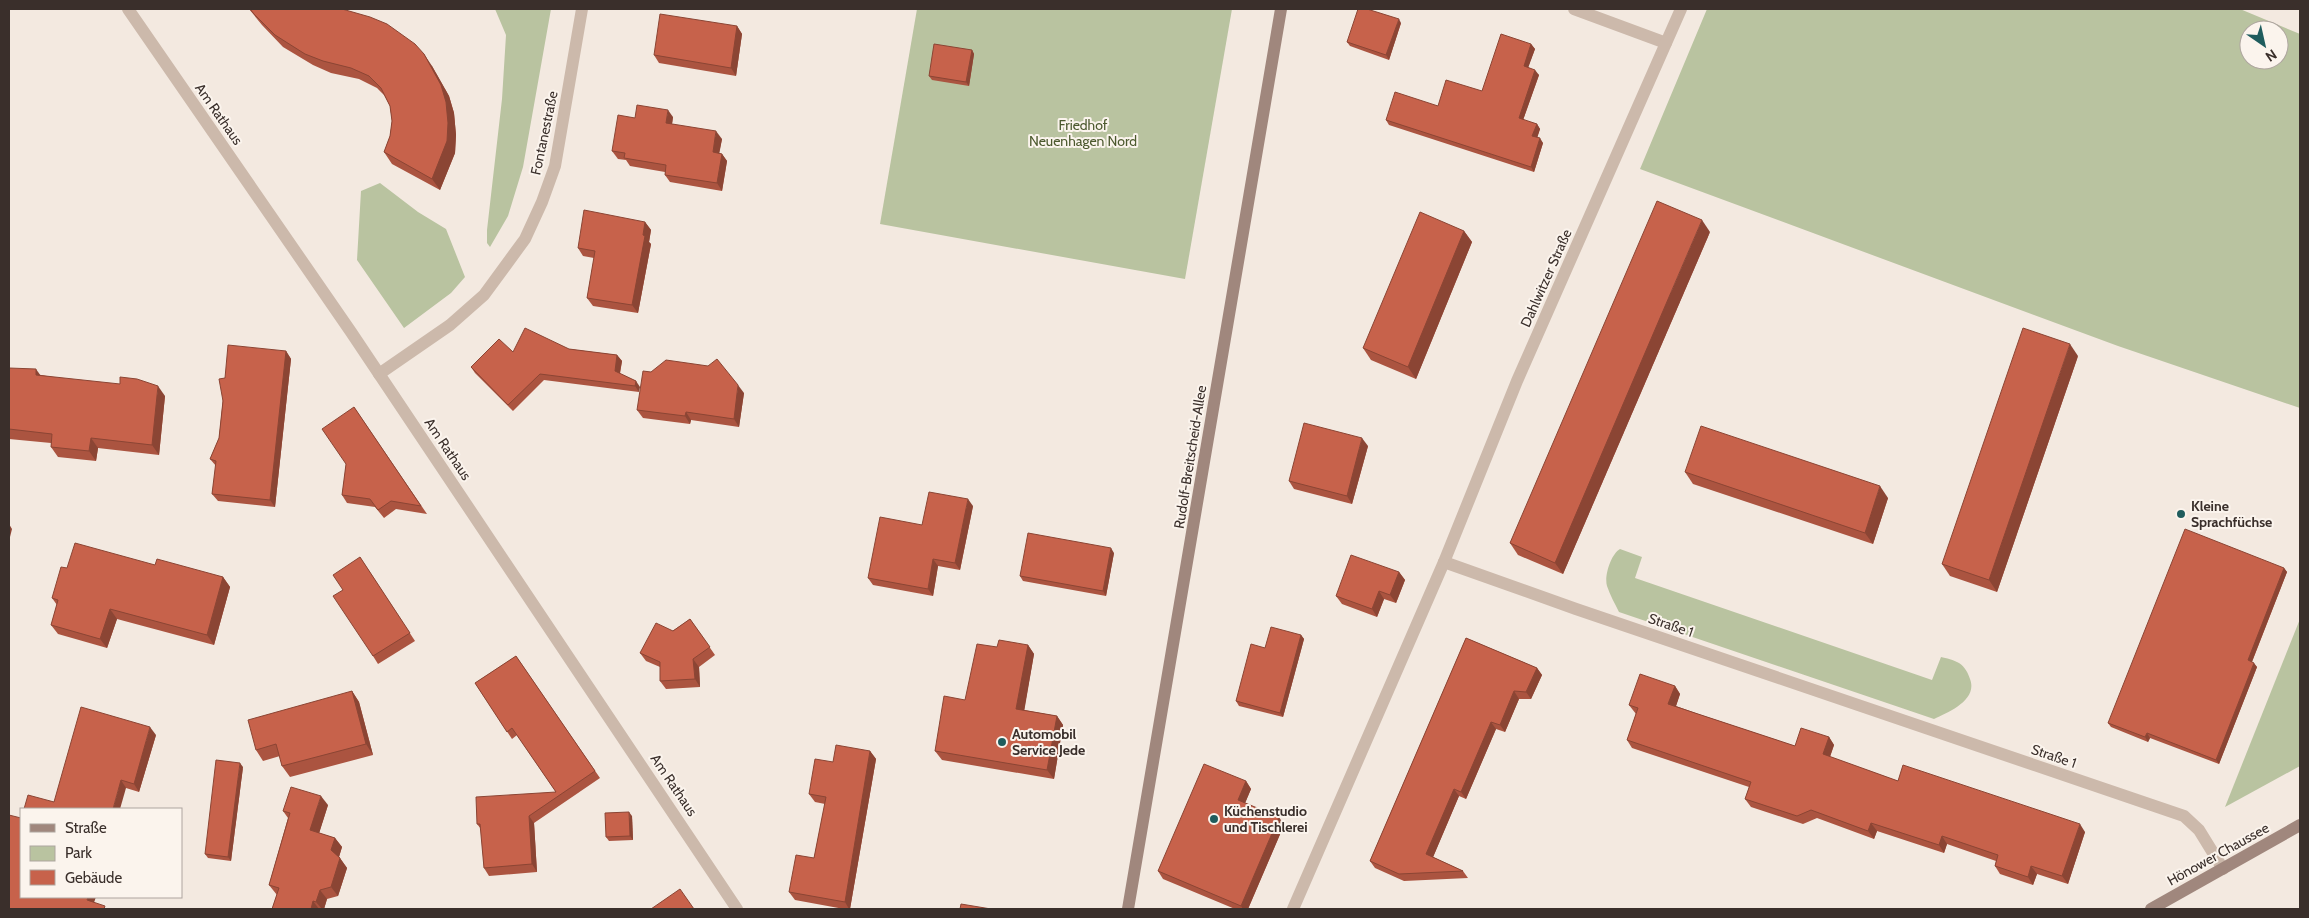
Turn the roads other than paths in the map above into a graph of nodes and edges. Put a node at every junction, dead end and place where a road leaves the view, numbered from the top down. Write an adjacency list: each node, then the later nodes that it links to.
1 (128, 9): 7 (street, Am Rathaus)
2 (582, 9): 7 (street, Fontanestraße)
3 (1281, 9): 12 (street, Rudolf-Breitscheid-Allee)
4 (1574, 9): 6 (street)
5 (1681, 9): 6 (street, Dahlwitzer Straße)
6 (1666, 43): 8 (street, Dahlwitzer Straße)
7 (379, 374): 11 (street, Am Rathaus)
8 (1444, 562): 10 (street, Straße 1); 13 (street)
9 (2300, 825): 10 (street, Hönower Chaussee)
10 (2223, 869): 14 (street, Hönower Chaussee)
11 (737, 909)
12 (1128, 909)
13 (1293, 909)
14 (2151, 909)

